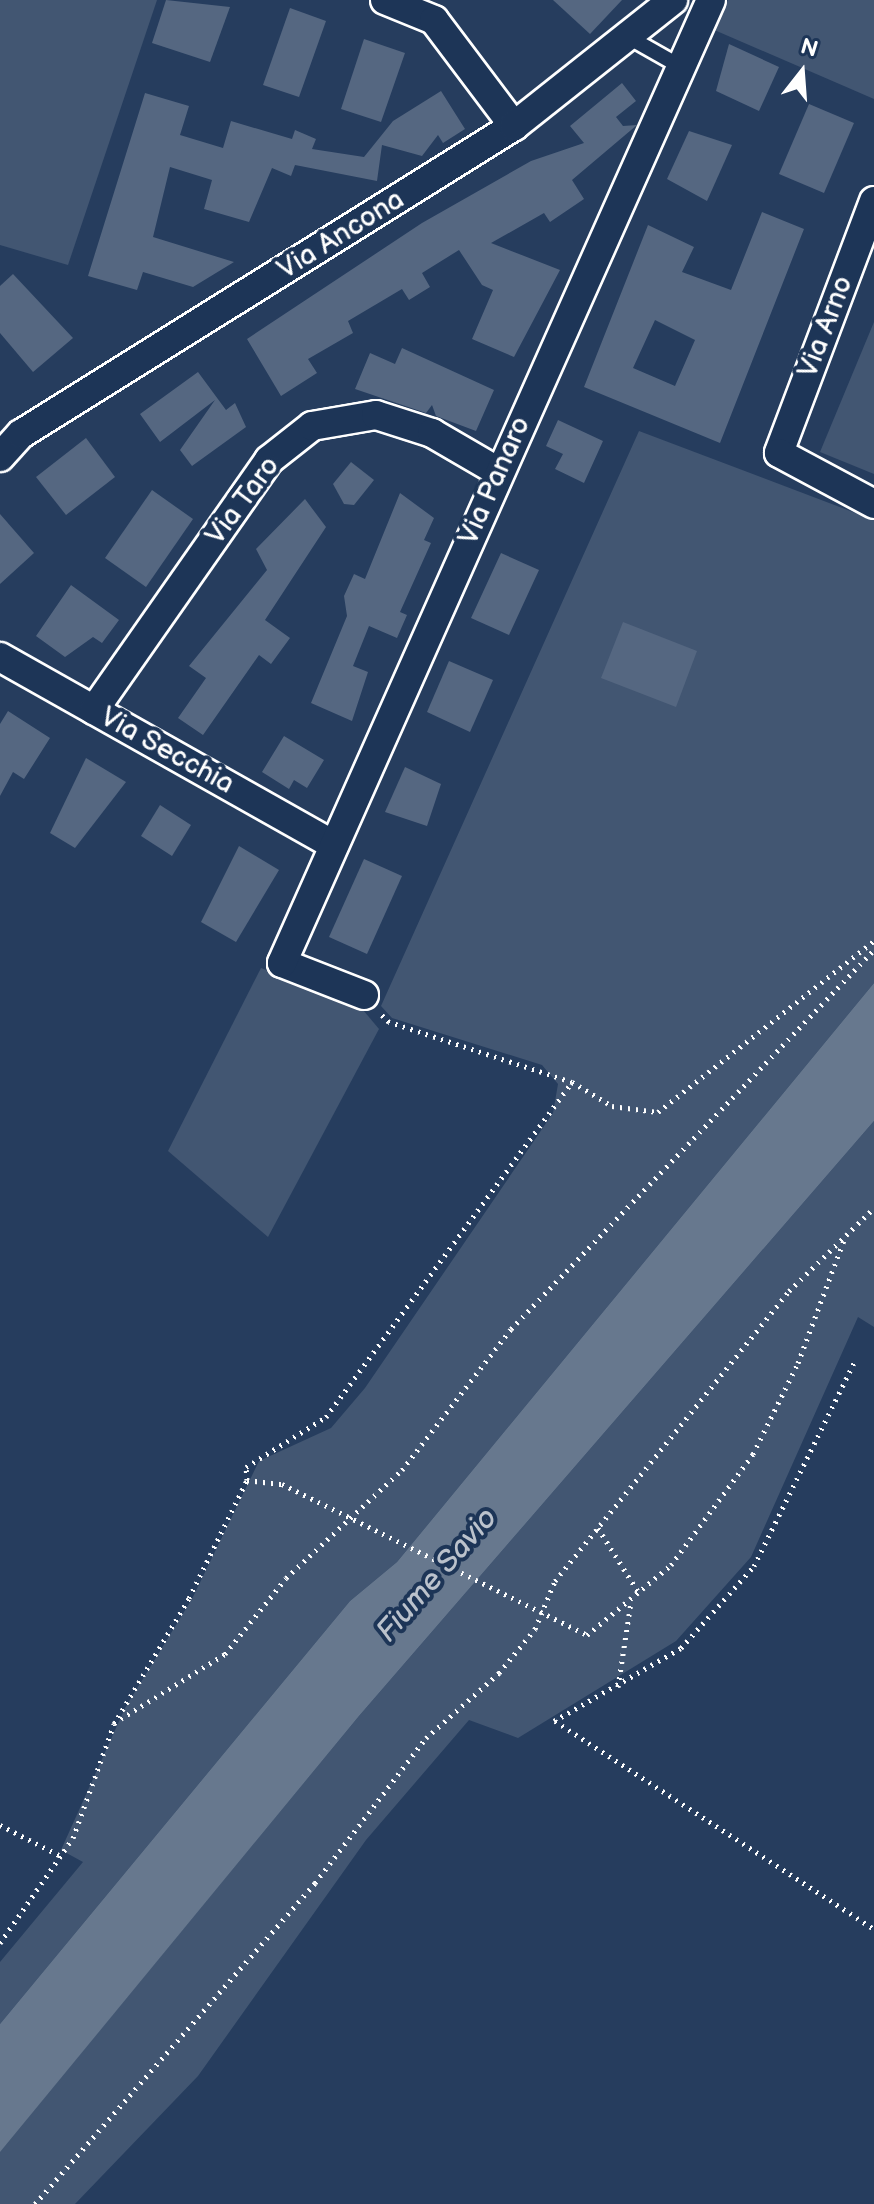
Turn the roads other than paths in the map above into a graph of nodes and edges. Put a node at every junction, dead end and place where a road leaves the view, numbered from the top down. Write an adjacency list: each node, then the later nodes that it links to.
1 (385, 0): 6 (street)
2 (673, 0): 4 (street, Via Ancona)
3 (711, 0): 5 (street, Via Panaro)
4 (632, 39): 5 (lane); 6 (street, Via Ancona)
5 (678, 65): 9 (street, Via Panaro)
6 (514, 126): 8 (street, Via Ancona)
7 (874, 201): 10 (street, Via Arno)
8 (0, 457)
9 (499, 472): 12 (street, Via Taro); 13 (street, Via Panaro)
10 (874, 504)
11 (0, 657): 12 (street, Via Secchia)
12 (94, 710): 13 (street, Via Secchia)
13 (334, 845): 14 (street, Via Panaro)
14 (364, 995)

